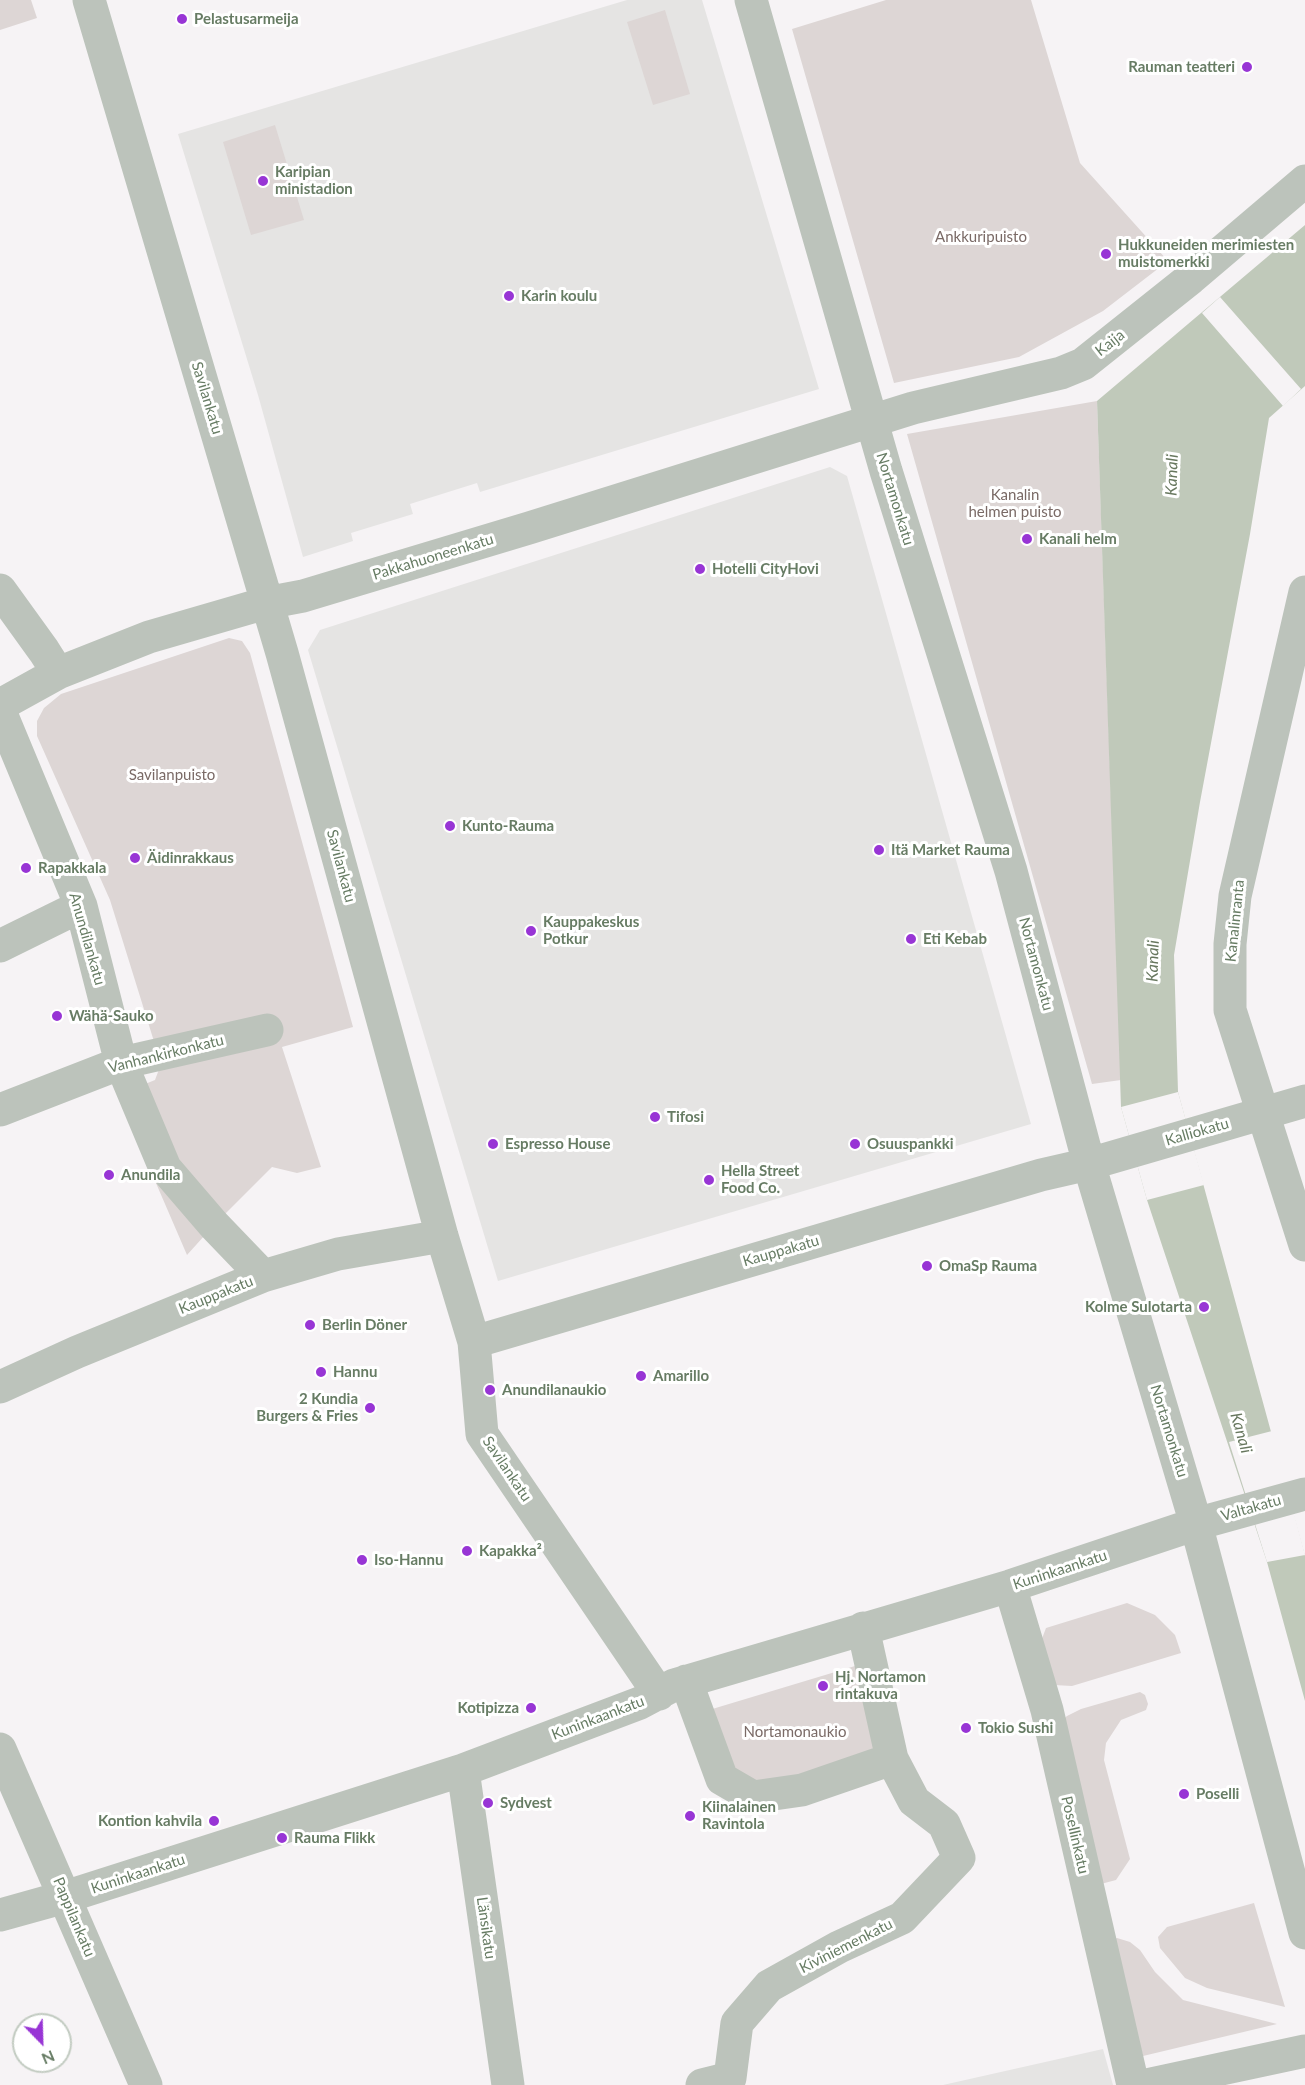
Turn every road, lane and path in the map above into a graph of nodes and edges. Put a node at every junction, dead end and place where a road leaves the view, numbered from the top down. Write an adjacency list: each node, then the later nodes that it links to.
1 (89, 0): 7 (street, Savilankatu)
2 (751, 0): 4 (street, Nortamonkatu)
3 (1305, 181): 4 (street, Kaija)
4 (872, 422): 7 (street, Pakkahuoneenkatu); 18 (street, Nortamonkatu)
5 (0, 590): 8 (street)
6 (1305, 592): 17 (street, Kanalinranta)
7 (266, 603): 8 (street, Pakkahuoneenkatu); 19 (street, Savilankatu)
8 (58, 673): 9 (street, Pakkahuoneenkatu)
9 (0, 705)
10 (0, 711): 11 (street, Anundilankatu)
11 (81, 906): 12 (street); 14 (street, Anundilankatu)
12 (0, 946)
13 (267, 1030): 14 (street, Vanhankirkonkatu)
14 (121, 1063): 16 (street, Vanhankirkonkatu); 21 (street, Anundilankatu)
15 (1305, 1101): 17 (street, Kalliokatu)
16 (0, 1110)
17 (1264, 1113): 18 (street, Kalliokatu); 20 (street, Kanalinranta)
18 (1089, 1164): 22 (street, Kauppakatu); 25 (street, Nortamonkatu)
19 (442, 1236): 21 (street, Kauppakatu); 22 (street, Savilankatu)
20 (1305, 1245)
21 (263, 1276): 23 (street, Kauppakatu)
22 (474, 1342): 28 (street, Savilankatu)
23 (0, 1386)
24 (1297, 1496): 25 (street, Valtakatu)
25 (1196, 1524): 26 (street, Kuninkaankatu); 34 (street, Nortamonkatu)
26 (1010, 1586): 27 (street, Kuninkaankatu); 39 (street, Posellinkatu)
27 (863, 1628): 28 (street, Kuninkaankatu); 30 (street, Kiviniemenkatu)
28 (672, 1687): 30 (street, Savilankatu); 31 (street, Kuninkaankatu)
29 (0, 1749): 32 (street, Pappilankatu)
30 (892, 1760): 38 (street, Kiviniemenkatu)
31 (463, 1770): 32 (street, Kuninkaankatu); 37 (street, Länsikatu)
32 (65, 1897): 33 (street, Kuninkaankatu); 36 (street, Pappilankatu)
33 (0, 1915)
34 (1305, 1933)
35 (1305, 2051): 40 (street)
36 (146, 2085)
37 (508, 2085)
38 (702, 2085)
39 (1133, 2085)
40 (1147, 2085)

